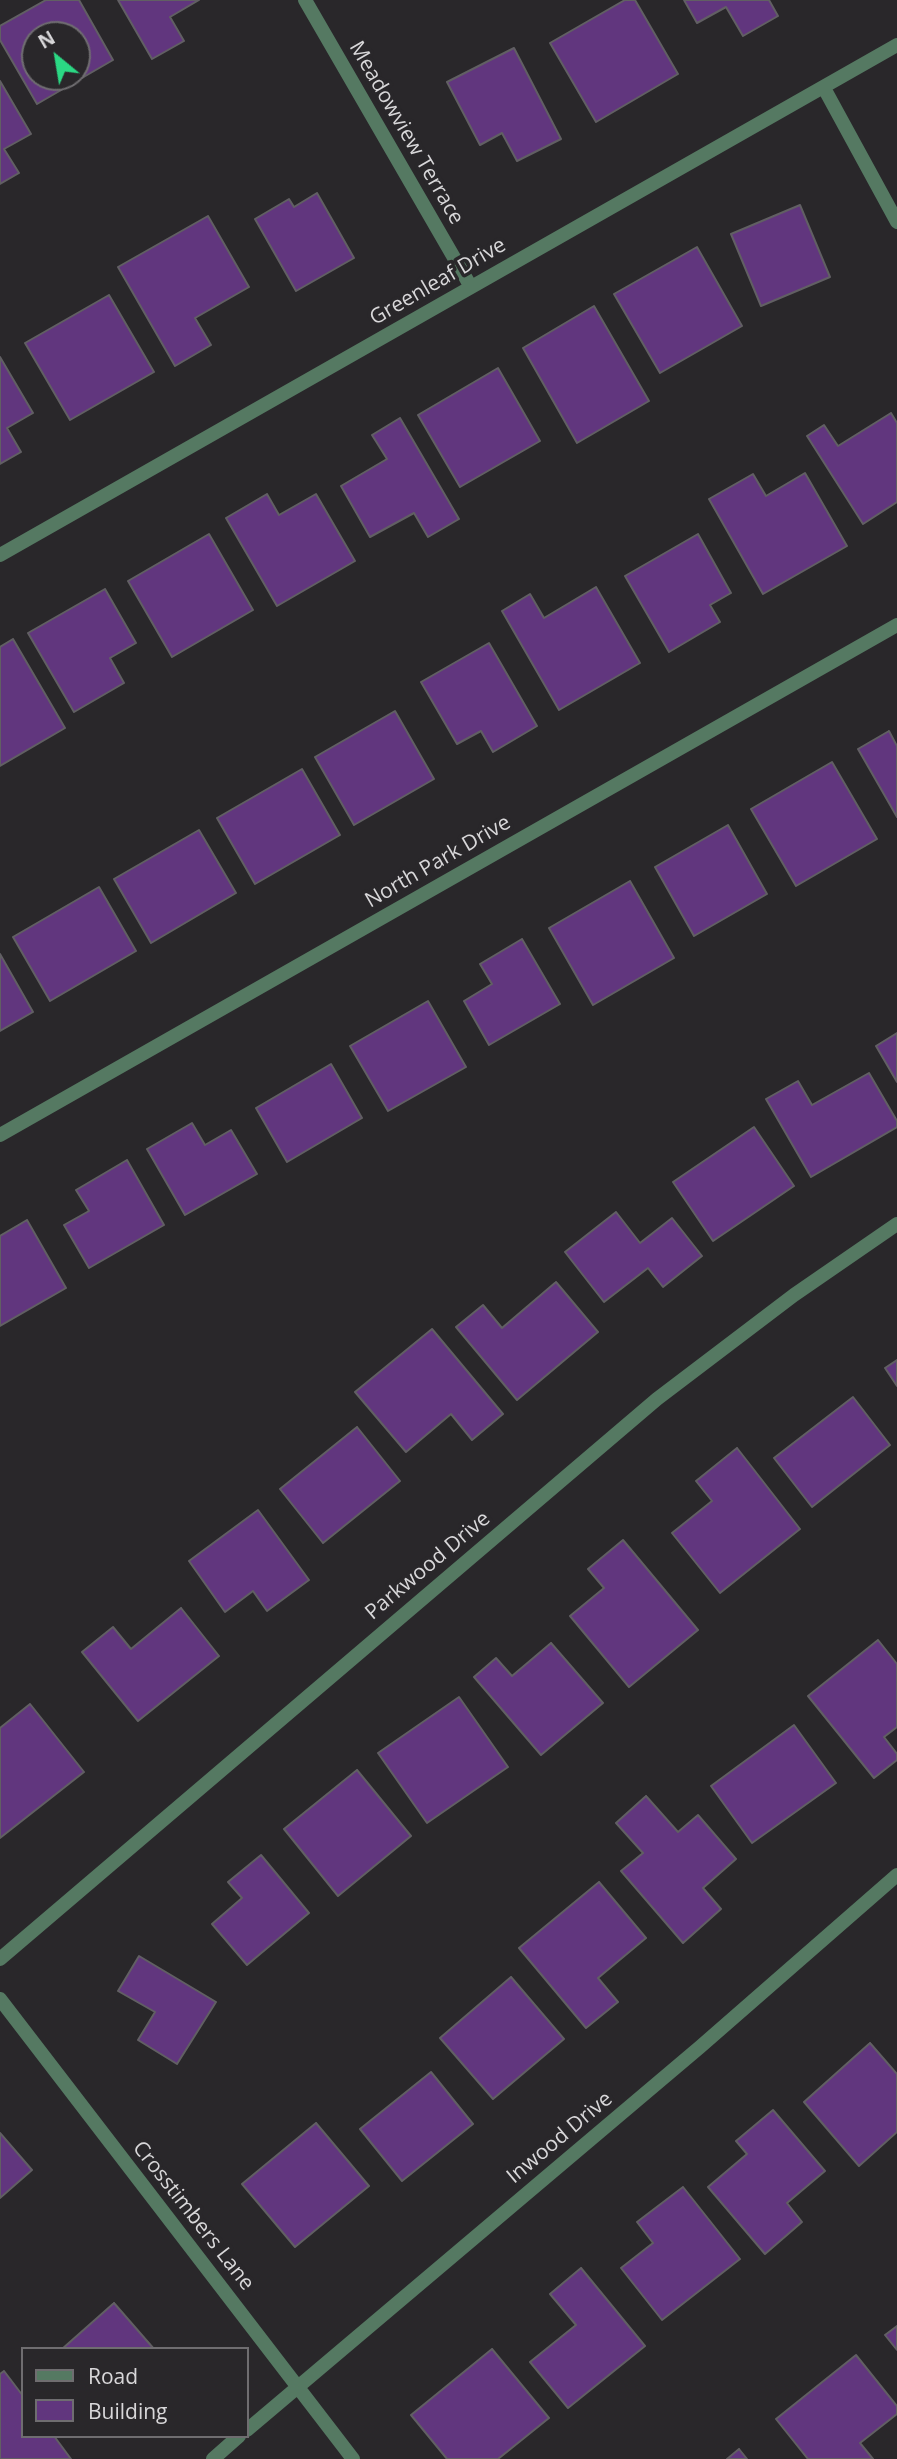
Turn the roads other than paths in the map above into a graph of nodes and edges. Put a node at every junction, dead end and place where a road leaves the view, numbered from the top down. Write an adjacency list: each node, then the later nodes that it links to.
1 (305, 0): 5 (street, Meadowview Terrace)
2 (897, 45): 3 (street, Greenleaf Drive)
3 (824, 88): 4 (street); 5 (street, Greenleaf Drive)
4 (897, 222)
5 (471, 287): 6 (street, Greenleaf Drive)
6 (0, 555)
7 (897, 625): 8 (street, North Park Drive)
8 (0, 1135)
9 (897, 1224): 11 (street, Parkwood Drive)
10 (897, 1875): 13 (street, Inwood Drive)
11 (0, 1959)
12 (0, 1998): 13 (street, Crosstimbers Lane)
13 (298, 2386): 14 (street, Inwood Drive); 17 (street, Crosstimbers Lane)
14 (248, 2429)
15 (237, 2438): 16 (street)
16 (213, 2459)
17 (353, 2459)

